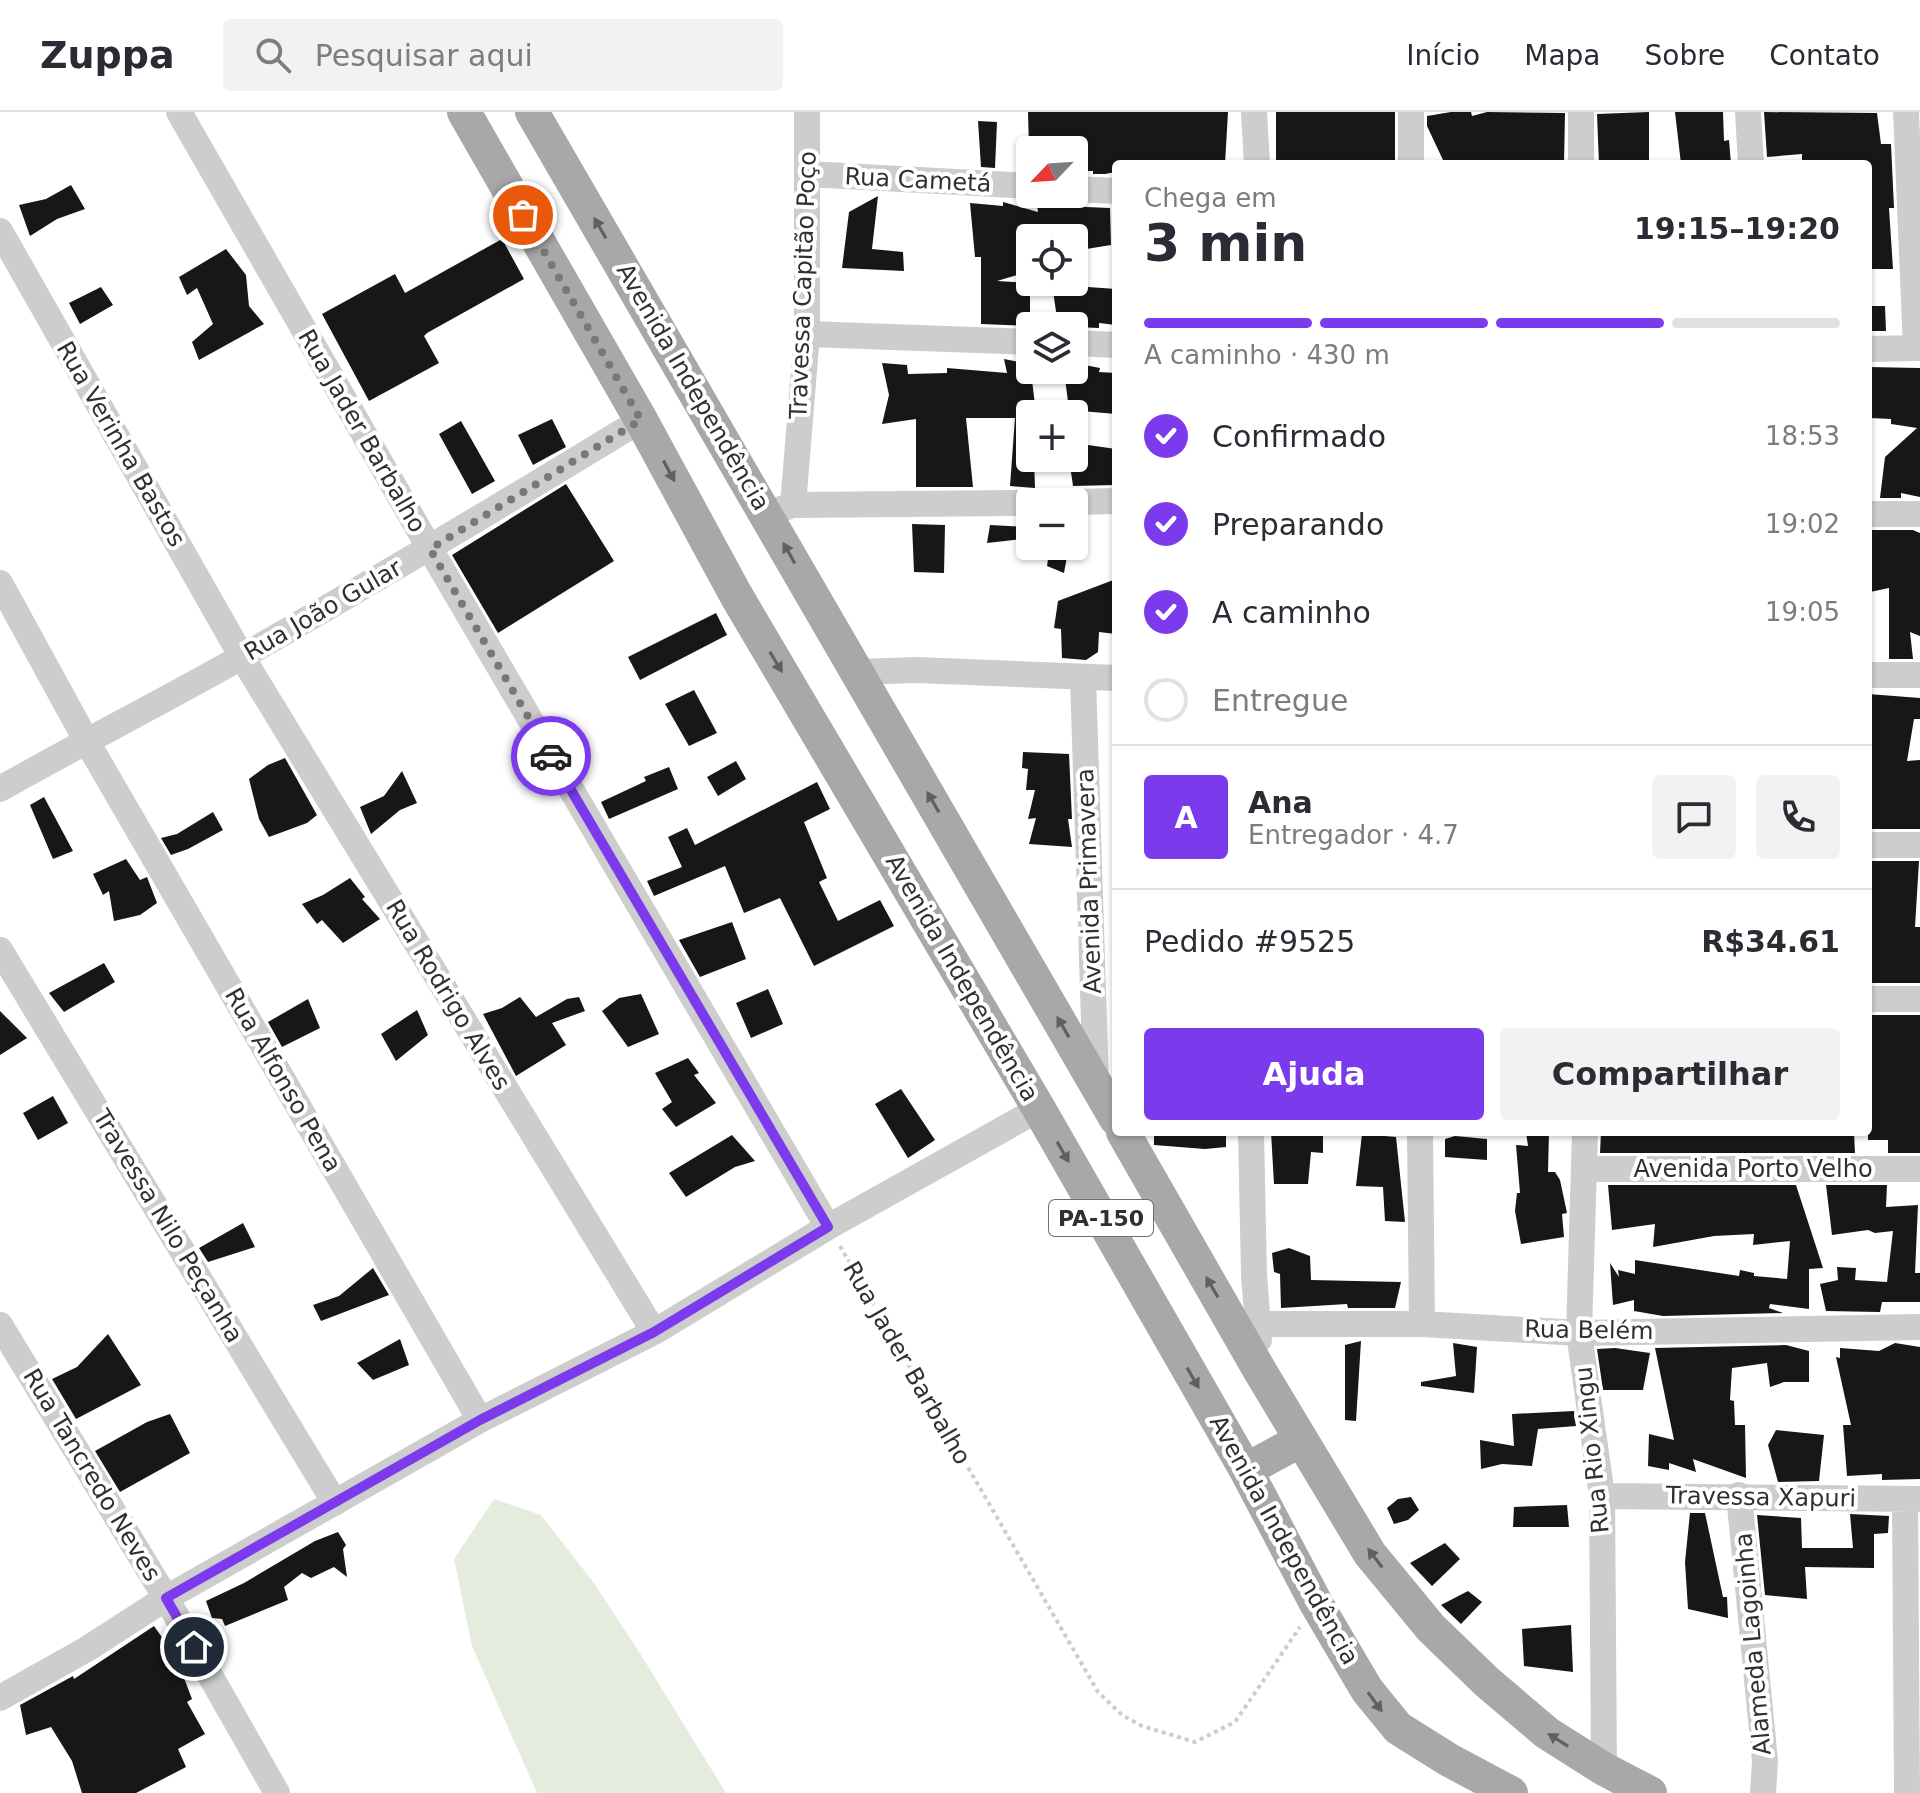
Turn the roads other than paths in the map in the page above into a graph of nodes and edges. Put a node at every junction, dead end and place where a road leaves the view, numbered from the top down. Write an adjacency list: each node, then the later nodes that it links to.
1 (179, 112): 32 (street, Rua Jader Barbalho)
2 (464, 112): 25 (main road, Avenida Independência / PA-150)
3 (532, 112): 29 (main road, Avenida Independência, one-way to 3)
4 (807, 112): 14 (street, Travessa Capitão Poço)
5 (1254, 112): 10 (street)
6 (1411, 112): 11 (street)
7 (1581, 112): 12 (street)
8 (1748, 112): 13 (street)
9 (1906, 112): 23 (street)
10 (1257, 160)
11 (1411, 160)
12 (1581, 160)
13 (1751, 160)
14 (807, 174): 15 (street, Rua Cametá); 19 (street, Travessa Capitão Poço)
15 (1016, 185)
16 (1088, 190): 17 (street)
17 (1112, 191)
18 (0, 231): 34 (street, Rua Verinha Bastos)
19 (807, 334): 20 (street); 29 (street, Travessa Capitão Poço)
20 (1016, 341)
21 (1088, 344): 22 (street)
22 (1112, 345)
23 (1918, 348): 24 (street)
24 (1872, 349)
25 (641, 420): 32 (street, Rua João Gular); 48 (main road, Avenida Independência / PA-150, one-way to 48)
26 (1112, 501): 27 (street)
27 (1088, 502)
28 (1016, 503): 29 (street)
29 (780, 509): 35 (main road, Avenida Independência, one-way to 29)
30 (1872, 514): 31 (street)
31 (1920, 514)
32 (430, 549): 34 (street, Rua João Gular); 56 (street, Rua Jader Barbalho)
33 (0, 583): 40 (street, Rua Alfonso Pena)
34 (242, 657): 40 (street, Rua João Gular); 61 (street, Rua Rodrigo Alves)
35 (857, 672): 38 (street); 47 (main road, Avenida Independência, one-way to 35)
36 (1872, 675): 37 (street)
37 (1920, 675)
38 (1083, 678): 39 (street); 47 (street, Avenida Primavera)
39 (1112, 678)
40 (86, 740): 41 (street, Rua João Gular); 64 (street, Rua Alfonso Pena)
41 (0, 789)
42 (1872, 845): 43 (street)
43 (1920, 845)
44 (0, 950): 70 (street, Travessa Nilo Peçanha)
45 (1872, 999): 46 (street)
46 (1920, 999)
47 (1096, 1084): 49 (main road, Avenida Independência)
48 (1039, 1109): 56 (street); 66 (main road, Avenida Independência / PA-150, one-way to 66)
49 (1112, 1112)
50 (1125, 1136): 63 (main road, PA-150, one-way to 50)
51 (1251, 1136): 57 (street)
52 (1420, 1136): 58 (street)
53 (1585, 1136): 54 (street, Rua Rio Xingu)
54 (1586, 1169): 55 (street, Avenida Porto Velho); 62 (street, Rua Rio Xingu)
55 (1920, 1169)
56 (828, 1227): 61 (street)
57 (1259, 1324): 58 (street, Rua Belém); 63 (street)
58 (1422, 1324): 62 (street, Rua Belém)
59 (0, 1325): 71 (street, Rua Tancredo Neves)
60 (1920, 1327): 62 (street, Rua Belém)
61 (654, 1332): 64 (street)
62 (1579, 1333): 68 (street, Rua Rio Xingu)
63 (1260, 1371): 65 (main road, PA-150)
64 (480, 1420): 70 (street)
65 (1301, 1440): 66 (main road); 73 (main road, PA-150, one-way to 65)
66 (1246, 1470): 75 (main road, Avenida Independência / PA-150, one-way to 75)
67 (1739, 1495): 68 (street, Travessa Xapuri); 69 (street, Travessa Xapuri); 77 (street, Alameda Lagoinha)
68 (1602, 1496): 73 (street, Rua Rio Xingu)
69 (1913, 1499): 78 (street)
70 (335, 1503): 71 (street)
71 (166, 1598): 72 (street); 74 (street, Rua Tancredo Neves)
72 (0, 1698)
73 (1604, 1769): 76 (main road, PA-150)
74 (277, 1793)
75 (1511, 1793)
76 (1650, 1793)
77 (1763, 1793)
78 (1907, 1793)

